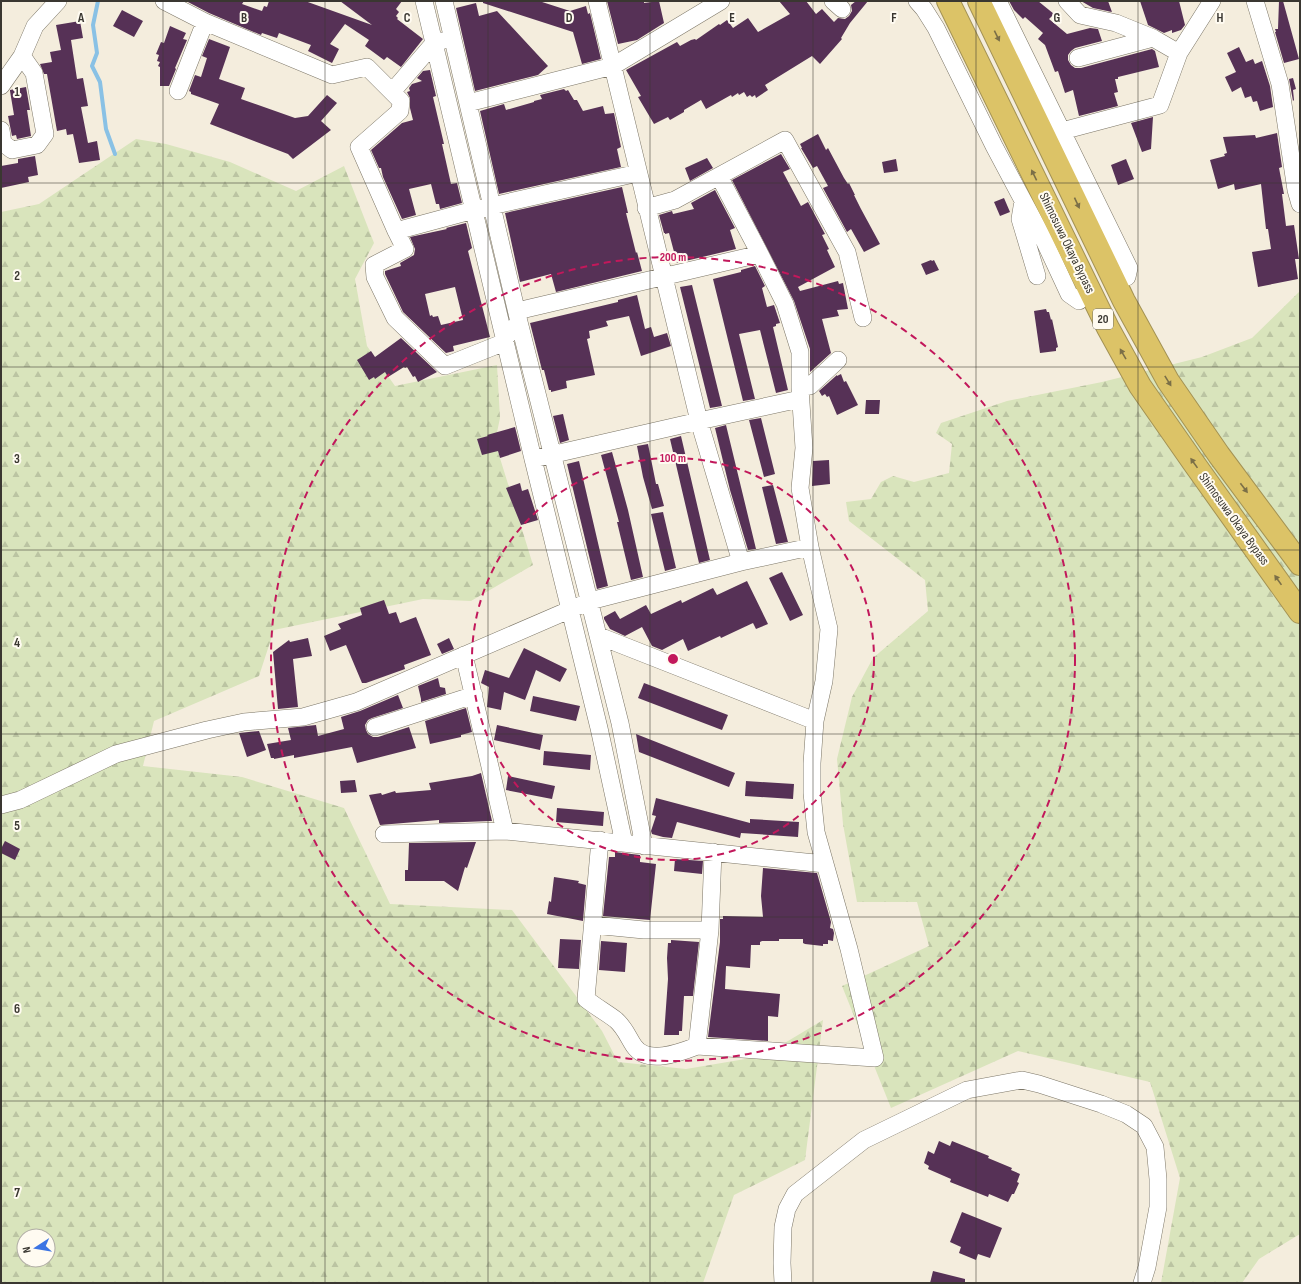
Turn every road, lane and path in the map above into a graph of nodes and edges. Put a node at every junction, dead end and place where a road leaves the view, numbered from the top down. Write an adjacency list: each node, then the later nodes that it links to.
1 (58, 1): 18 (street)
2 (164, 1): 13 (street)
3 (444, 1): 14 (street)
4 (597, 1): 20 (street)
5 (721, 1): 20 (street)
6 (917, 1): 29 (street)
7 (948, 1): 53 (highway, Shimosuwa Okaya Bypass / 20, one-way to 7)
8 (1067, 1): 15 (street)
9 (1212, 1): 17 (street)
10 (1255, 1): 30 (street)
11 (430, 2): 16 (street)
12 (995, 2): 26 (street); 50 (highway, Shimosuwa Okaya Bypass / 20, one-way to 50)
13 (205, 22): 22 (street); 23 (street)
14 (453, 37): 16 (street); 24 (street)
15 (1153, 38): 17 (street); 19 (street)
16 (434, 43): 23 (street); 33 (street)
17 (1179, 53): 26 (street)
18 (22, 56): 21 (street); 25 (street)
19 (1078, 58)
20 (613, 66): 24 (street); 27 (street)
21 (1, 86)
22 (178, 91)
23 (392, 92): 34 (street)
24 (468, 103): 31 (street)
25 (1, 130)
26 (1062, 132): 38 (street)
27 (638, 173): 31 (street); 32 (street)
28 (718, 176): 32 (street); 35 (street); 41 (street)
29 (1023, 200): 36 (street); 39 (street)
30 (1300, 204)
31 (493, 206): 33 (street); 40 (street)
32 (646, 208): 37 (street)
33 (474, 210): 34 (street); 42 (street)
34 (396, 231): 42 (street)
35 (760, 254): 37 (street); 44 (street)
36 (1037, 276)
37 (663, 277): 40 (street); 45 (street)
38 (1128, 277)
39 (1079, 301)
40 (518, 316): 42 (street); 46 (street)
41 (863, 318)
42 (505, 339): 47 (street)
43 (838, 360): 44 (street)
44 (800, 394): 45 (street); 48 (street)
45 (698, 421): 46 (street); 49 (street)
46 (553, 456): 47 (street); 51 (street)
47 (533, 460): 52 (street)
48 (810, 547): 49 (street); 57 (street)
49 (742, 562): 51 (street)
50 (1300, 564)
51 (590, 601): 52 (street); 54 (street)
52 (570, 609): 55 (street); 60 (street)
53 (1300, 612)
54 (599, 636): 57 (street); 58 (street)
55 (464, 655): 56 (street); 61 (street)
56 (474, 696): 59 (street); 62 (street)
57 (815, 721): 68 (street)
58 (620, 723): 60 (street); 66 (street)
59 (375, 727)
60 (599, 728): 65 (street)
61 (1, 805)
62 (505, 831): 63 (street); 64 (street)
63 (384, 834)
64 (600, 840): 65 (street); 69 (street)
65 (624, 843): 66 (street)
66 (644, 846): 67 (street)
67 (714, 852): 68 (street); 70 (street)
68 (825, 864): 71 (street)
69 (593, 925): 70 (street); 71 (street)
70 (710, 930): 71 (street)
71 (697, 1046)
72 (783, 1283): 73 (street)
73 (1142, 1283)

